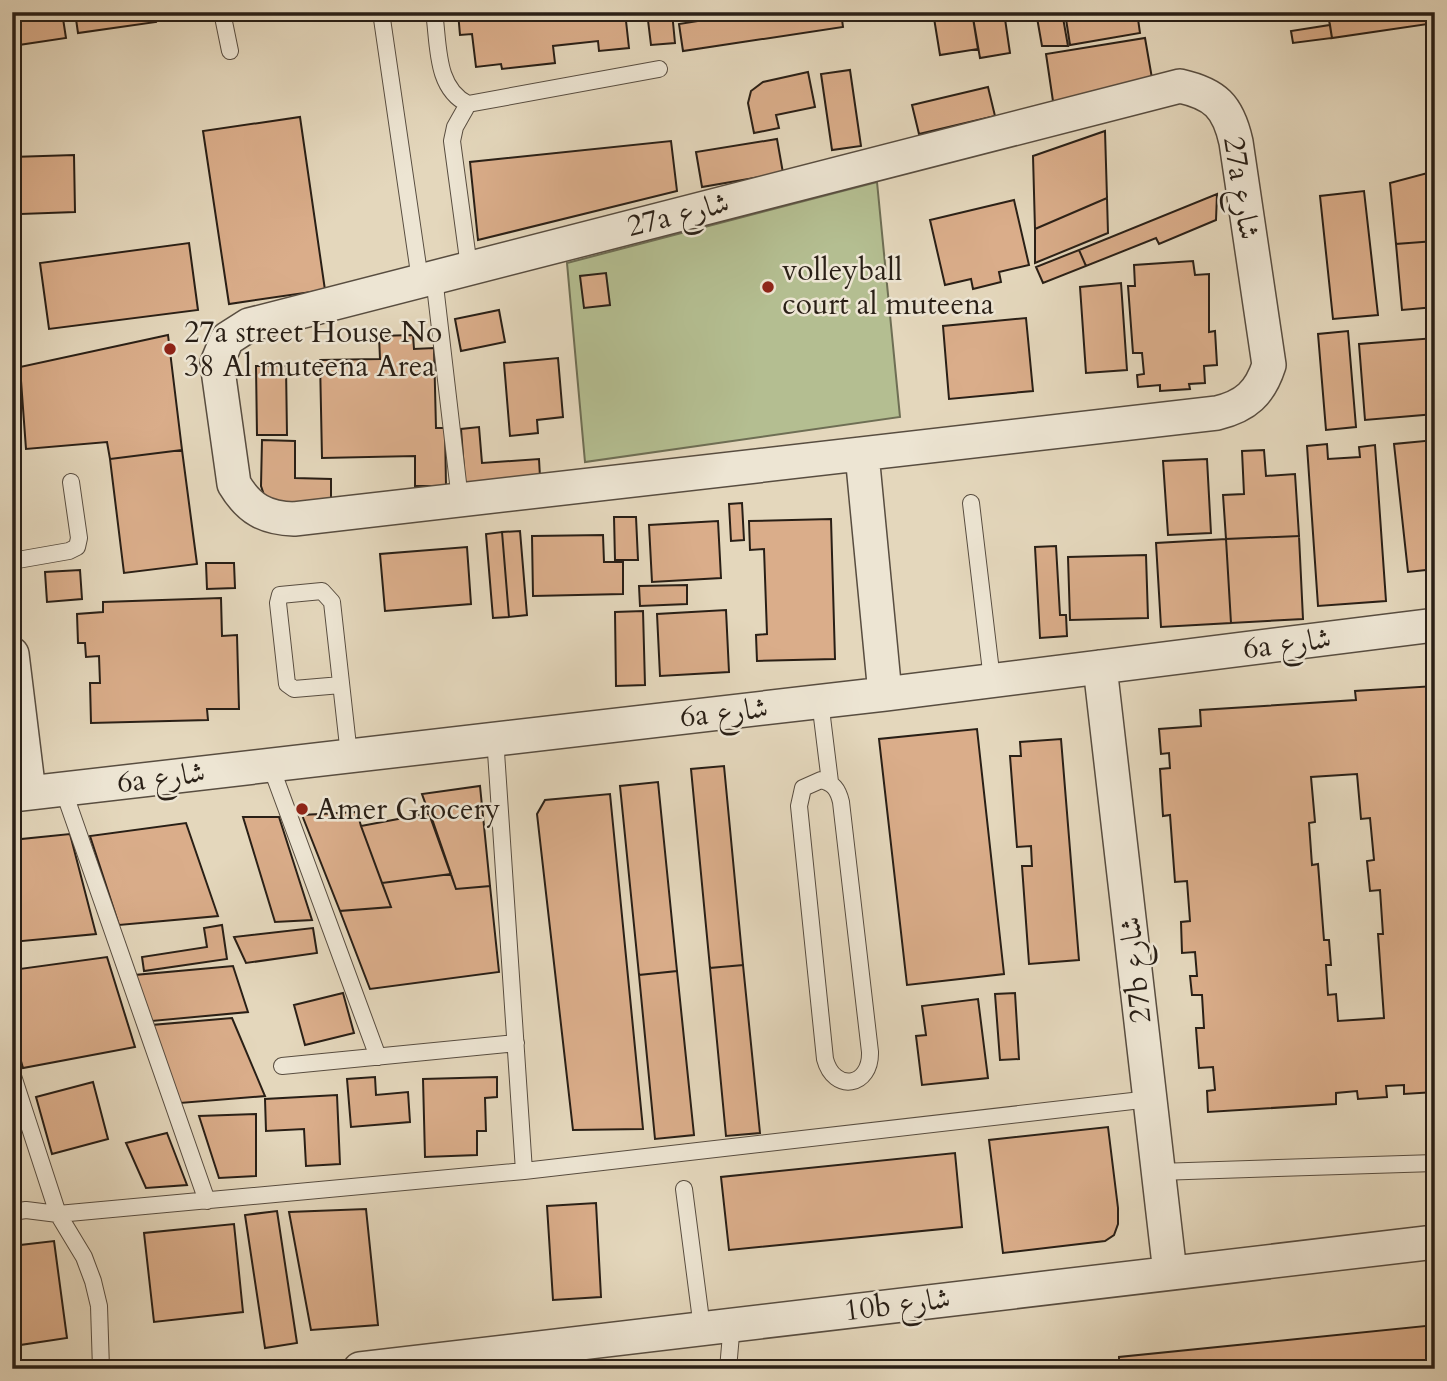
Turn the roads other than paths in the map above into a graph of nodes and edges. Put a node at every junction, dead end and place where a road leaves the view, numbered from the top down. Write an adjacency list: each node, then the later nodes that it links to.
1 (222, 12): 4 (lane)
2 (381, 12): 8 (lane)
3 (434, 12): 6 (lane)
4 (230, 51)
5 (659, 69): 6 (lane)
6 (468, 104): 7 (lane)
7 (469, 267): 8 (street, 27a شارع); 9 (street, 27a شارع)
8 (427, 279): 11 (lane); 11 (street, 27a شارع)
9 (862, 454): 11 (street, 27a شارع); 19 (street)
10 (71, 482): 13 (lane)
11 (460, 500)
12 (971, 503): 17 (lane)
13 (12, 561)
14 (1435, 625): 16 (street, 6a شارع)
15 (12, 654): 26 (street)
16 (1100, 667): 17 (street, 6a شارع); 31 (street, 27b شارع)
17 (992, 680): 19 (street, 6a شارع)
18 (341, 685): 18 (lane); 22 (lane)
19 (885, 694): 20 (street, 6a شارع)
20 (820, 701): 21 (street, 6a شارع); 24 (lane)
21 (495, 737): 22 (street, 6a شارع); 27 (lane)
22 (349, 755): 23 (street, 6a شارع)
23 (270, 764): 25 (street, 6a شارع); 28 (lane)
24 (830, 782): 24 (lane)
25 (63, 789): 26 (street, 6a شارع); 36 (lane)
26 (21, 794)
27 (516, 1043): 28 (lane); 33 (lane)
28 (378, 1057): 29 (lane)
29 (282, 1066)
30 (12, 1073): 38 (lane)
31 (1150, 1100): 33 (lane); 34 (street, 27b شارع)
32 (1435, 1163): 34 (lane)
33 (524, 1171): 36 (lane)
34 (1158, 1172): 40 (street, 27b شارع)
35 (684, 1189): 41 (lane)
36 (207, 1201): 38 (lane)
37 (12, 1212): 38 (lane)
38 (58, 1214): 42 (lane)
39 (1435, 1242): 40 (street, 10b شارع)
40 (1170, 1273): 41 (street, 10b شارع)
41 (717, 1326): 43 (street, 10b شارع); 44 (lane)
42 (101, 1369)
43 (360, 1369)
44 (729, 1369)

